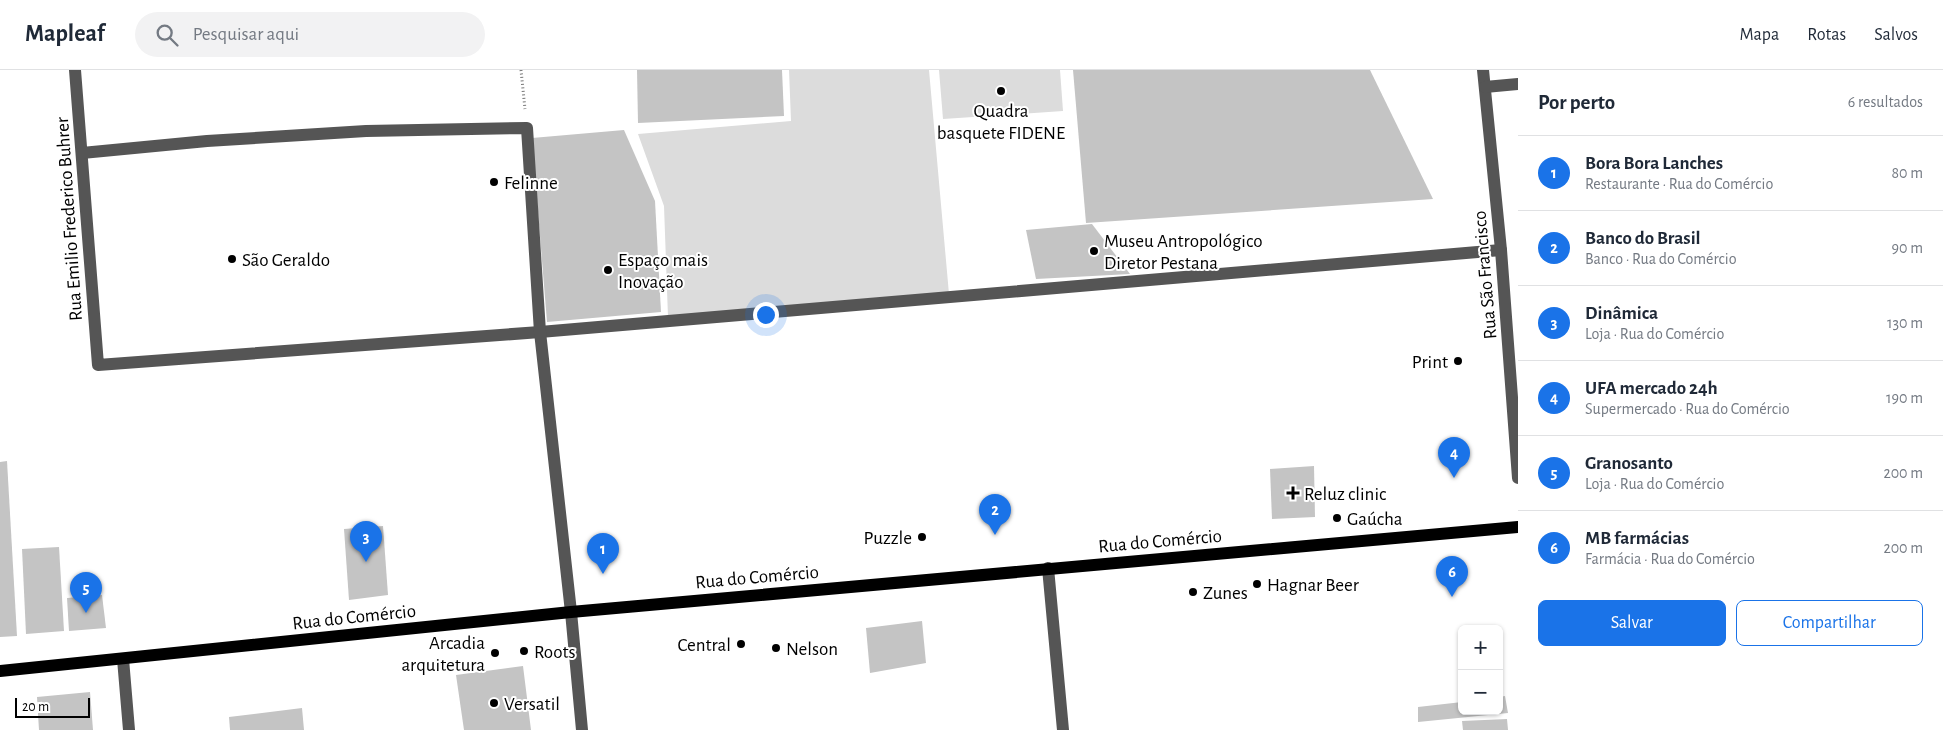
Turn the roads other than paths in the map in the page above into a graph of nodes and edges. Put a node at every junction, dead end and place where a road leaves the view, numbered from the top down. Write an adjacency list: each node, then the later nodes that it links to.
1 (75, 70): 5 (street, Rua Emilio Frederico Buhrer)
2 (1483, 70): 4 (street, Rua São Francisco)
3 (1518, 84): 4 (street)
4 (1485, 87): 6 (street, Rua São Francisco)
5 (82, 153): 7 (street); 7 (street, Rua Emilio Frederico Buhrer)
6 (1501, 250): 7 (street); 8 (street, Rua São Francisco)
7 (540, 332): 11 (street)
8 (1518, 478)
9 (1518, 527): 10 (main road, Rua do Comércio)
10 (1048, 568): 11 (main road, Rua do Comércio); 16 (street)
11 (571, 612): 12 (main road, Rua do Comércio); 15 (street)
12 (123, 659): 13 (main road, Rua do Comércio); 14 (street)
13 (0, 671)
14 (129, 730)
15 (582, 730)
16 (1063, 730)

